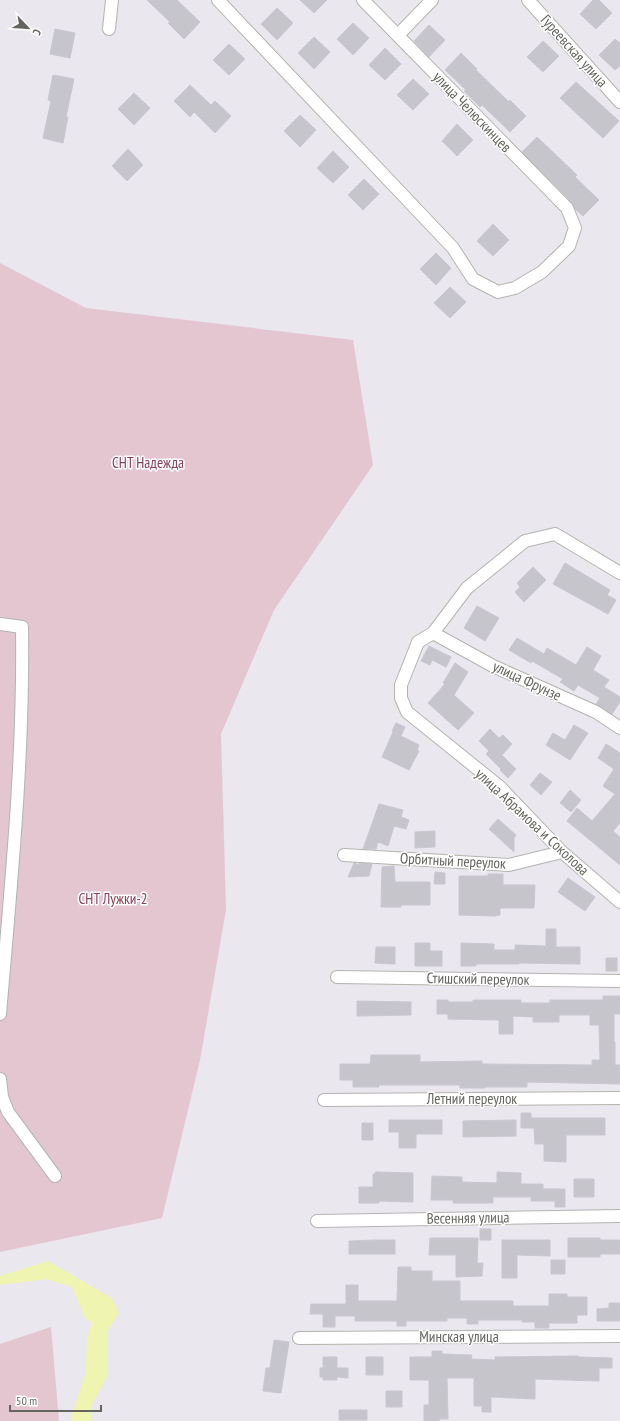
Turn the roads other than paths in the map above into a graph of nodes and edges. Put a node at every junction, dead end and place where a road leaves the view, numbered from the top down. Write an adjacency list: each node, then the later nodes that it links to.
1 (112, 0): 6 (street)
2 (218, 0): 7 (street, улица Челюскинцев)
3 (363, 0): 7 (street, улица Челюскинцев)
4 (432, 0): 7 (street)
5 (528, 0): 8 (street, Гуреевская улица)
6 (109, 29)
7 (398, 35)
8 (620, 102)
9 (620, 573): 11 (street)
10 (0, 624): 18 (street)
11 (433, 633): 12 (street, улица Фрунзе); 13 (street, улица Абрамова и Соколова)
12 (620, 728)
13 (562, 852): 14 (street, Орбитный переулок); 15 (street, улица Абрамова и Соколова)
14 (344, 855)
15 (620, 902)
16 (337, 977): 17 (street, Стишский переулок)
17 (620, 981)
18 (0, 1014)
19 (0, 1079): 22 (street)
20 (620, 1098): 21 (street, Летний переулок)
21 (324, 1100)
22 (55, 1176)
23 (620, 1216): 24 (street, Весенняя улица)
24 (317, 1221)
25 (620, 1336): 26 (street, Минская улица)
26 (299, 1338)

